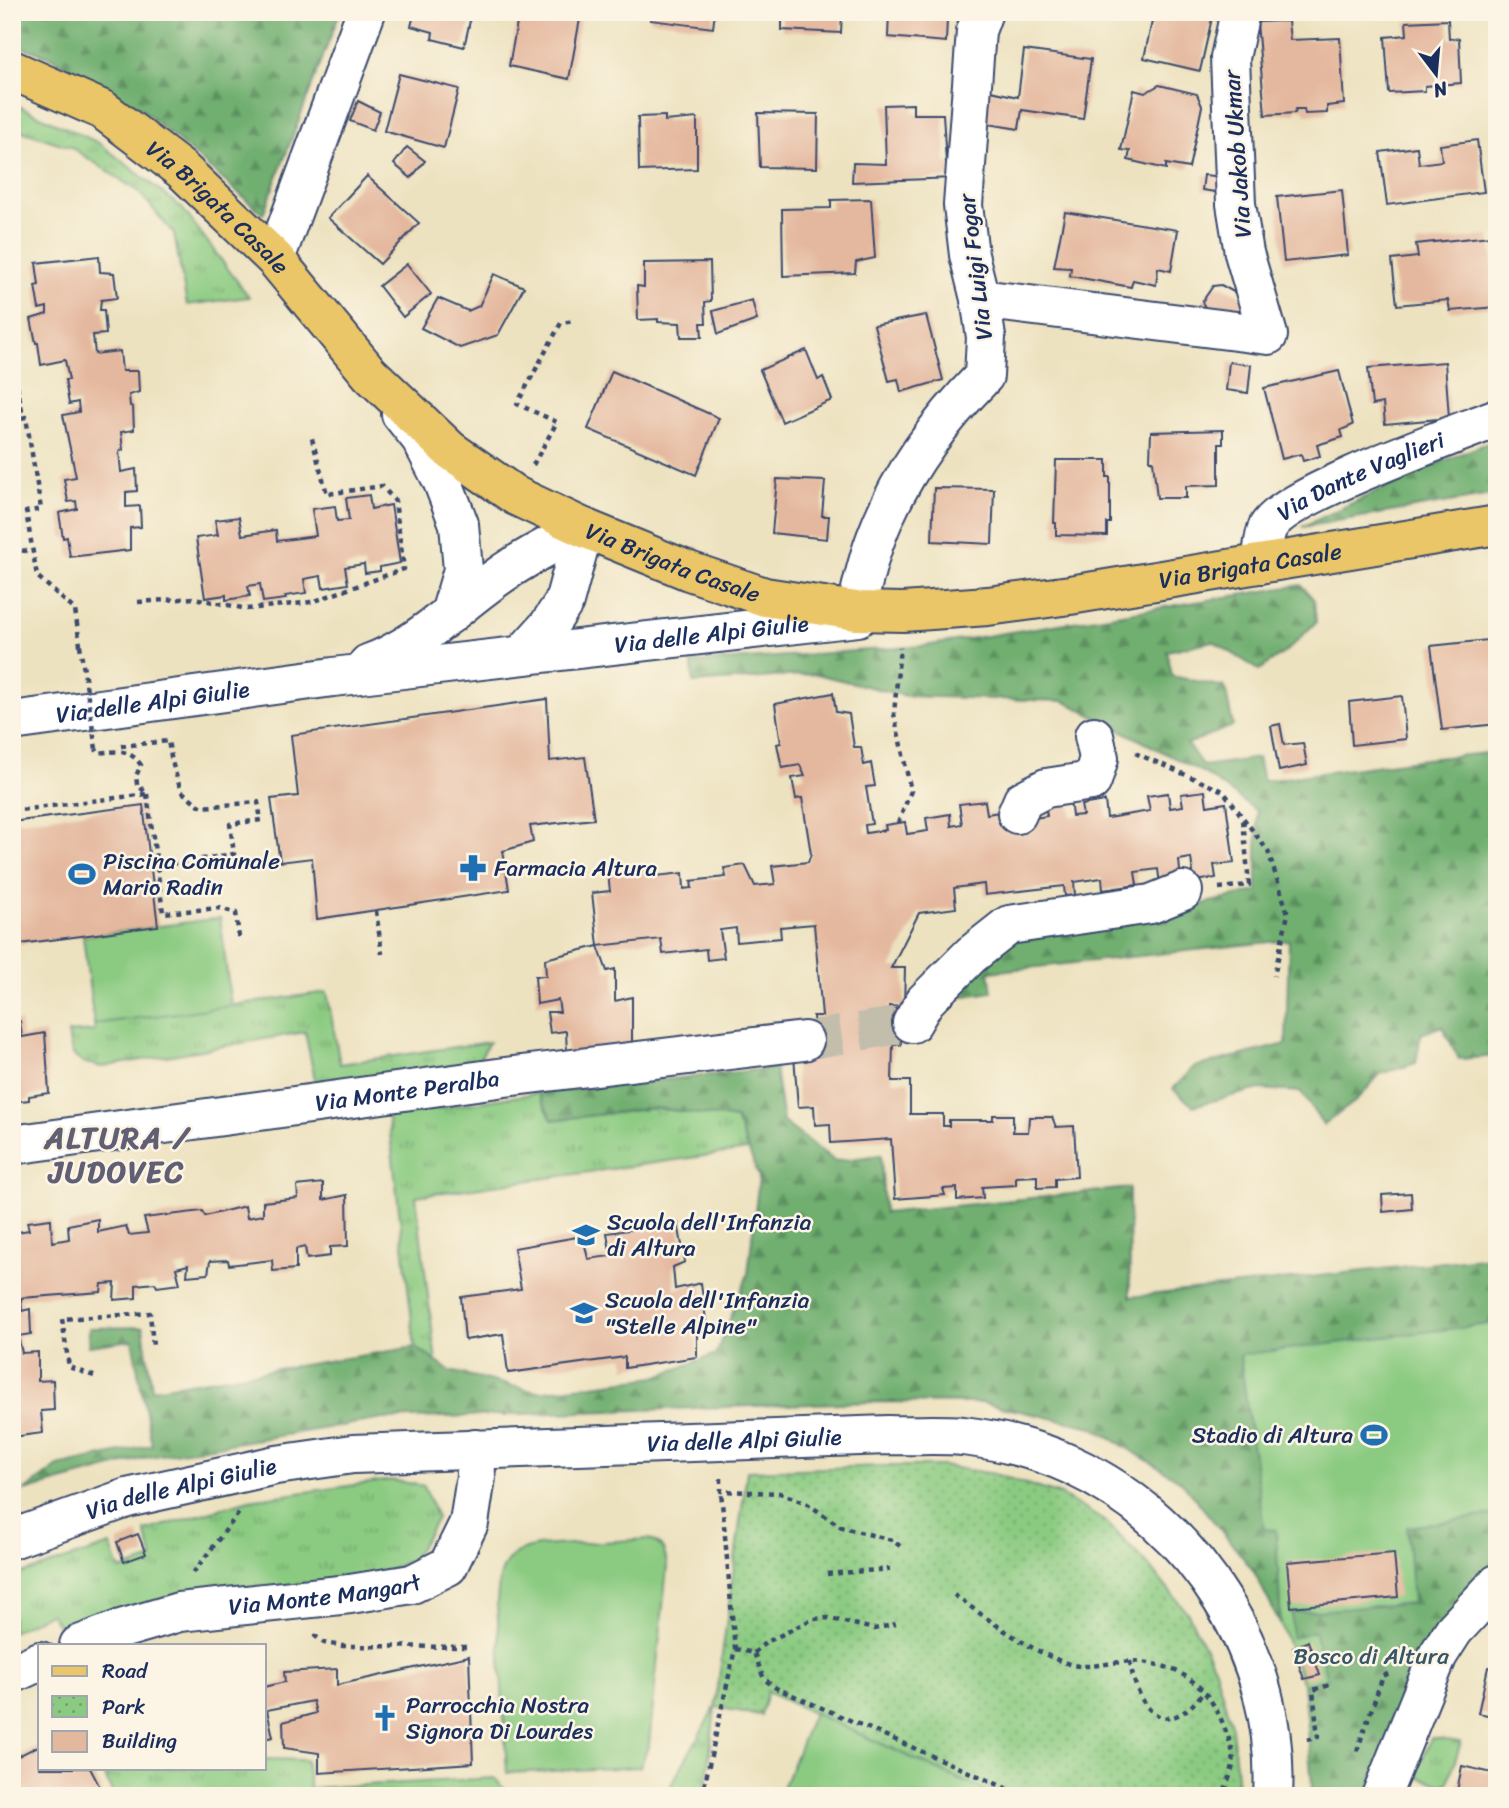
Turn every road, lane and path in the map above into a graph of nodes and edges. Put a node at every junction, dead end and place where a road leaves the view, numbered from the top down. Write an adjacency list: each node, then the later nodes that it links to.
1 (366, 12): 5 (street)
2 (983, 12): 6 (street, Via Luigi Fogar)
3 (1240, 12): 6 (street, Via Jakob Ukmar)
4 (12, 70): 5 (main road, Via Brigata Casale)
5 (275, 259): 8 (main road, Via Brigata Casale)
6 (980, 299): 21 (street, Via Luigi Fogar)
7 (575, 321): 14 (path)
8 (370, 374): 14 (main road, Via Brigata Casale); 23 (street)
9 (16, 380): 10 (path)
10 (12, 412)
11 (1497, 418): 19 (street, Via Dante Vaglieri)
12 (12, 420): 18 (path)
13 (311, 435): 20 (path)
14 (516, 496): 16 (main road, Via Brigata Casale)
15 (1497, 525): 19 (main road, Via Brigata Casale)
16 (584, 528): 21 (main road, Via Brigata Casale); 23 (street, Via delle Alpi Giulie); 24 (street)
17 (12, 549): 18 (path)
18 (33, 552): 28 (path, bridge)
19 (1261, 565): 22 (main road, Via Brigata Casale)
20 (138, 601)
21 (856, 611): 22 (main road, Via Brigata Casale)
22 (903, 612): 24 (street, Via delle Alpi Giulie); 33 (path)
23 (450, 614): 25 (street, Via delle Alpi Giulie)
24 (522, 655): 25 (street, Via delle Alpi Giulie)
25 (333, 677): 26 (street, Via delle Alpi Giulie)
26 (12, 721)
27 (1094, 736): 31 (street); 32 (path)
28 (96, 749): 29 (path); 34 (path)
29 (147, 794): 30 (path); 34 (path)
30 (12, 811)
31 (1017, 814)
32 (1243, 818): 35 (path); 40 (path)
33 (898, 823)
34 (157, 866): 38 (path)
35 (1249, 885)
36 (1183, 891): 41 (street)
37 (376, 911): 39 (path)
38 (239, 937)
39 (382, 954)
40 (1274, 976)
41 (912, 1023)
42 (804, 1041): 43 (street, Via Monte Peralba)
43 (12, 1145)
44 (153, 1346): 45 (path)
45 (94, 1376)
46 (720, 1442): 47 (street, Via delle Alpi Giulie); 49 (path); 72 (street, Via delle Alpi Giulie)
47 (475, 1449): 48 (street, Via delle Alpi Giulie); 56 (street, Via Monte Mangart)
48 (276, 1465): 50 (street, Via delle Alpi Giulie); 57 (path)
49 (721, 1491): 51 (path); 61 (path)
50 (12, 1539)
51 (900, 1546)
52 (890, 1569): 53 (path)
53 (827, 1574)
54 (1497, 1584): 73 (street)
55 (954, 1595): 63 (path)
56 (303, 1598): 57 (street, Via Monte Mangart); 60 (path)
57 (178, 1612): 59 (street, Via Monte Mangart)
58 (896, 1624): 62 (path)
59 (82, 1644)
60 (468, 1647)
61 (735, 1649): 62 (path); 69 (path)
62 (754, 1653): 70 (path)
63 (1129, 1661): 67 (path); 67 (path)
64 (38, 1662): 65 (street)
65 (12, 1674)
66 (1333, 1684): 68 (path)
67 (1204, 1691): 71 (path)
68 (1300, 1741)
69 (702, 1796)
70 (1024, 1796)
71 (1223, 1796)
72 (1273, 1796)
73 (1381, 1796)

